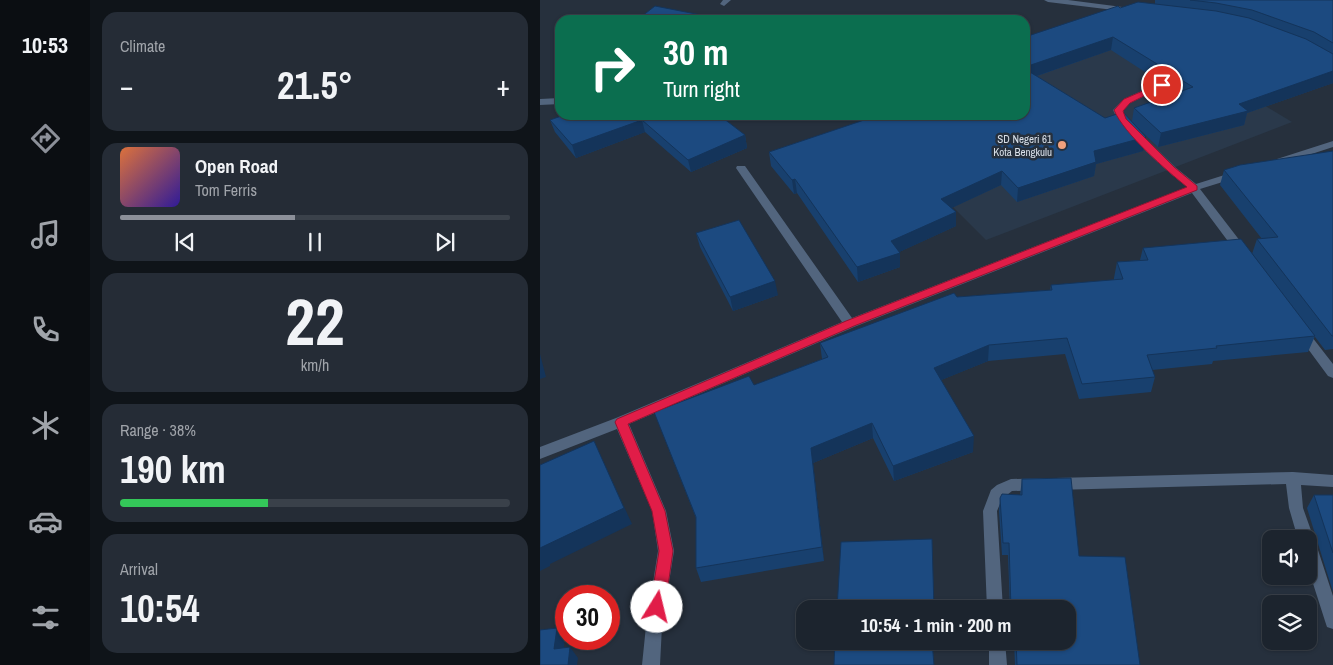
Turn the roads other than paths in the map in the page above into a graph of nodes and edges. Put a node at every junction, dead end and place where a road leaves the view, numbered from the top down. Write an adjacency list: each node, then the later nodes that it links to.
1 (1048, 0): 2 (street)
2 (1135, 10)
3 (1162, 85): 10 (street)
4 (555, 101): 5 (street)
5 (540, 102)
6 (1333, 145): 7 (street)
7 (1270, 165)
8 (741, 168): 13 (street)
9 (1250, 170): 10 (street)
10 (1194, 188): 11 (street); 13 (street)
11 (1252, 265)
12 (1292, 319): 14 (street)
13 (850, 324): 15 (street)
14 (1333, 373)
15 (621, 422): 16 (street); 24 (street)
16 (540, 452)
17 (1293, 478): 18 (street); 19 (street); 21 (street)
18 (1333, 481)
19 (1303, 530)
20 (1317, 572): 22 (street)
21 (995, 600)
22 (1333, 621)
23 (997, 650): 25 (street)
24 (651, 665)
25 (998, 665)

